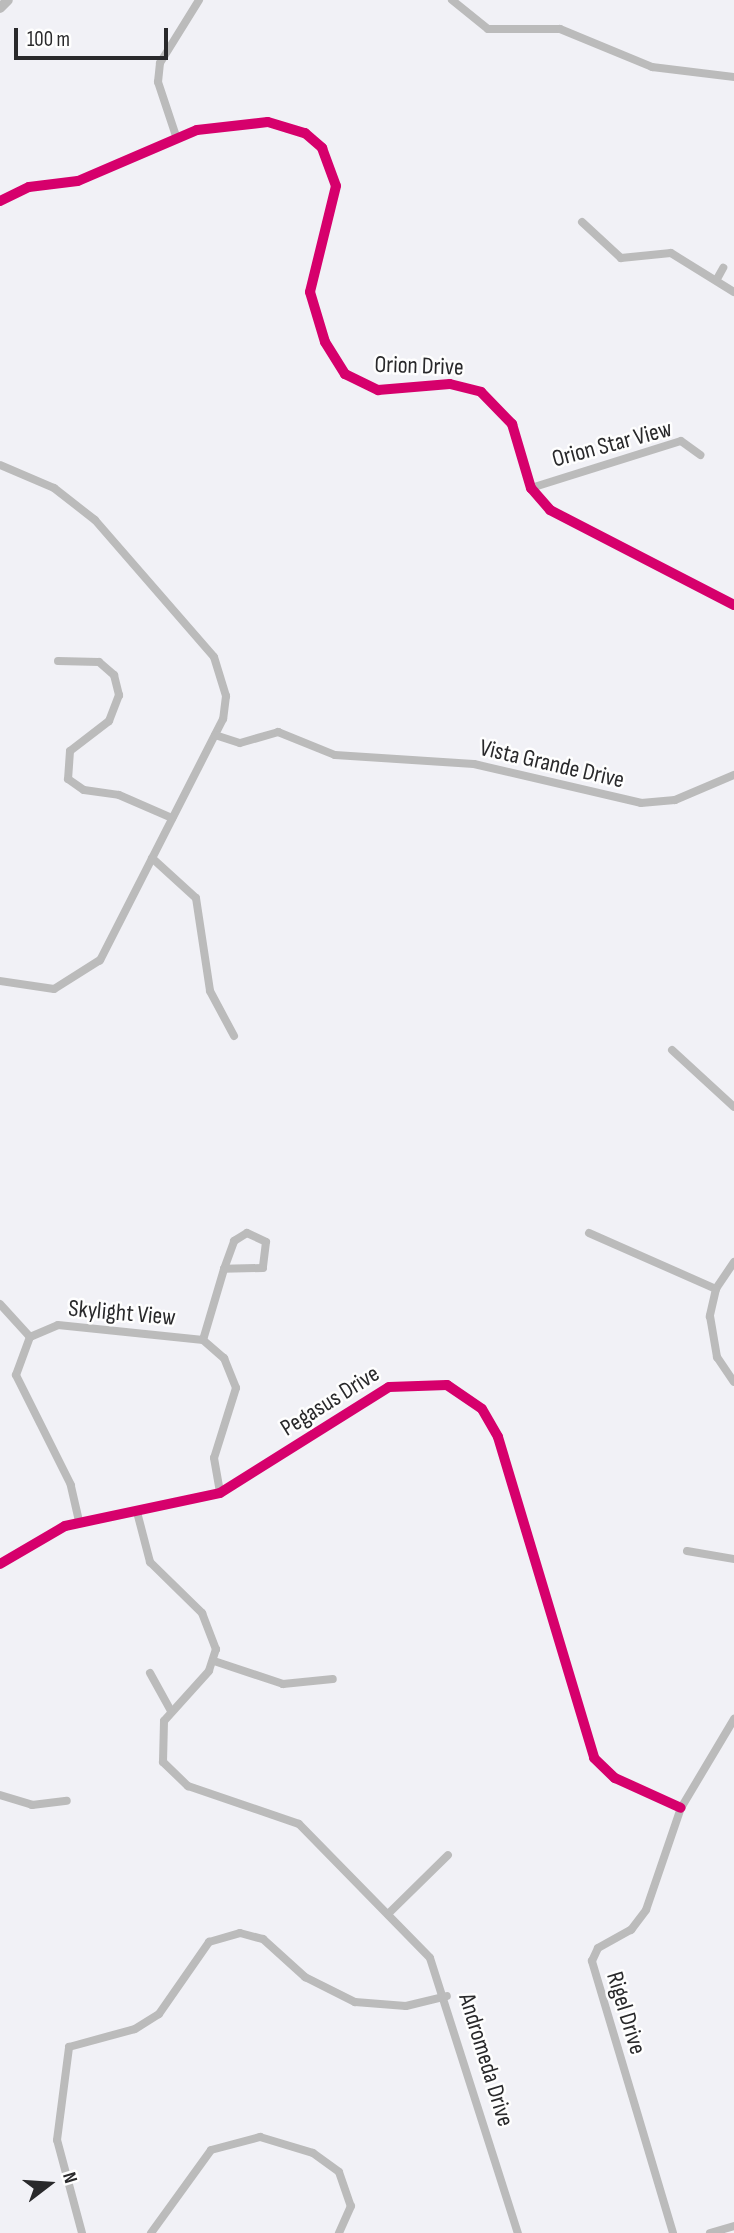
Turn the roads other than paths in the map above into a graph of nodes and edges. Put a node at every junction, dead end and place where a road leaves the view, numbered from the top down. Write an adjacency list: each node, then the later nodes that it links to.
1 (8, 0): 4 (street)
2 (199, 0): 6 (street)
3 (452, 0): 5 (street)
4 (0, 8)
5 (734, 77)
6 (176, 136): 7 (street, Orion Drive); 14 (street, Orion Drive)
7 (0, 201)
8 (582, 222): 10 (street)
9 (723, 268): 10 (street)
10 (717, 279): 11 (street)
11 (734, 292)
12 (700, 455): 14 (street, Orion Star View)
13 (0, 465): 17 (street)
14 (531, 488): 15 (street)
15 (734, 605)
16 (58, 661): 19 (street)
17 (215, 735): 18 (street, Vista Grande Drive); 19 (street)
18 (734, 775)
19 (172, 818): 20 (street)
20 (152, 858): 21 (street); 22 (street)
21 (0, 981)
22 (234, 1036)
23 (672, 1050): 24 (street)
24 (734, 1107)
25 (589, 1233): 28 (street)
26 (734, 1262): 28 (street)
27 (224, 1269): 27 (street); 31 (street)
28 (716, 1289): 32 (street)
29 (0, 1304): 30 (street)
30 (30, 1337): 31 (street, Skylight View); 35 (street)
31 (202, 1340): 33 (street, Skylight View)
32 (734, 1382)
33 (220, 1493): 34 (street, Pegasus Drive); 46 (street, Pegasus Drive)
34 (137, 1512): 35 (street, Pegasus Drive); 39 (street)
35 (79, 1521): 38 (street, Pegasus Drive)
36 (687, 1551): 37 (street)
37 (734, 1559)
38 (0, 1564)
39 (214, 1661): 41 (street); 42 (street, Andromeda Drive)
40 (150, 1672): 42 (street)
41 (333, 1679)
42 (170, 1711): 48 (street, Andromeda Drive)
43 (734, 1719): 46 (street, Rigel Drive)
44 (0, 1795): 45 (street)
45 (67, 1801)
46 (681, 1808): 55 (street, Rigel Drive)
47 (448, 1855): 48 (street)
48 (388, 1914): 49 (street, Andromeda Drive)
49 (447, 1996): 51 (street); 54 (street, Andromeda Drive)
50 (734, 2226): 56 (street)
51 (82, 2233)
52 (151, 2233): 53 (street)
53 (340, 2233)
54 (519, 2233)
55 (673, 2233)
56 (710, 2233)

